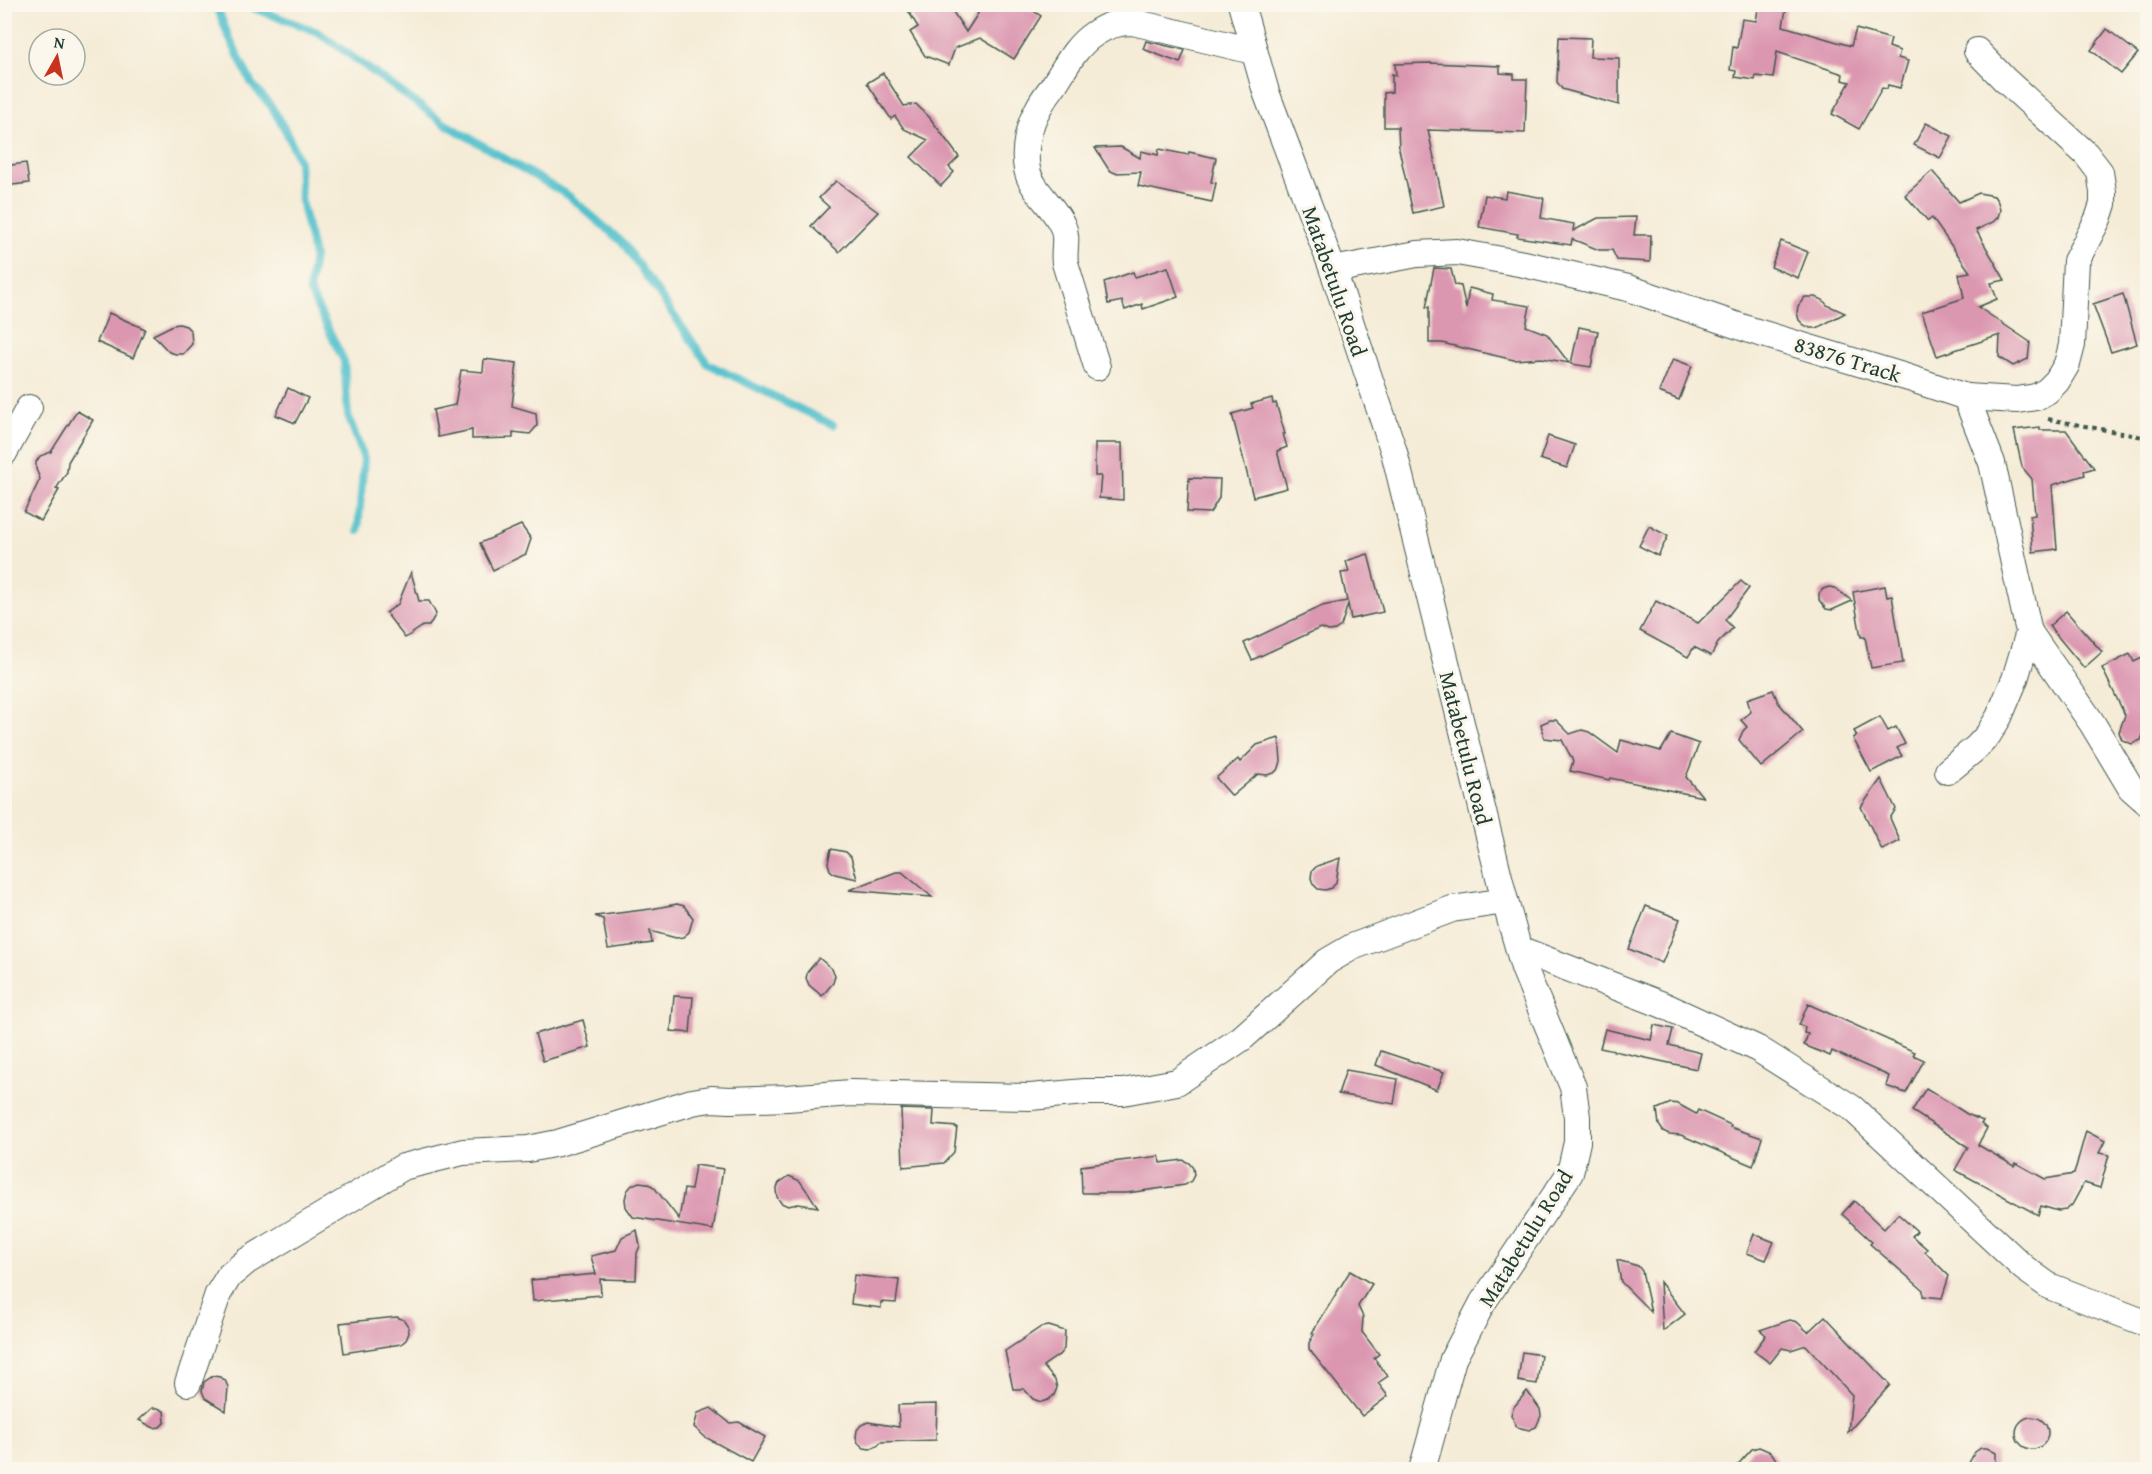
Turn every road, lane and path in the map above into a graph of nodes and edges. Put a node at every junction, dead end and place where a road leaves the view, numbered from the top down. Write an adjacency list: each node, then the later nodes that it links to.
1 (1240, 4): 2 (street, Matabetulu Road)
2 (1253, 51): 4 (street, Matabetulu Road); 5 (street)
3 (1977, 51): 7 (street, 83876 Track)
4 (1333, 270): 6 (street, 83876 Track); 14 (street, Matabetulu Road)
5 (1097, 367)
6 (1966, 397): 7 (street, 83876 Track); 11 (street)
7 (2017, 400): 9 (path)
8 (29, 408): 10 (street)
9 (2148, 438)
10 (4, 453)
11 (2029, 632): 12 (street); 13 (street)
12 (1948, 771)
13 (2148, 803)
14 (1505, 901): 15 (street, Matabetulu Road); 17 (street)
15 (1519, 949): 16 (street); 18 (street, Matabetulu Road)
16 (2148, 1324)
17 (188, 1383)
18 (1422, 1470)

